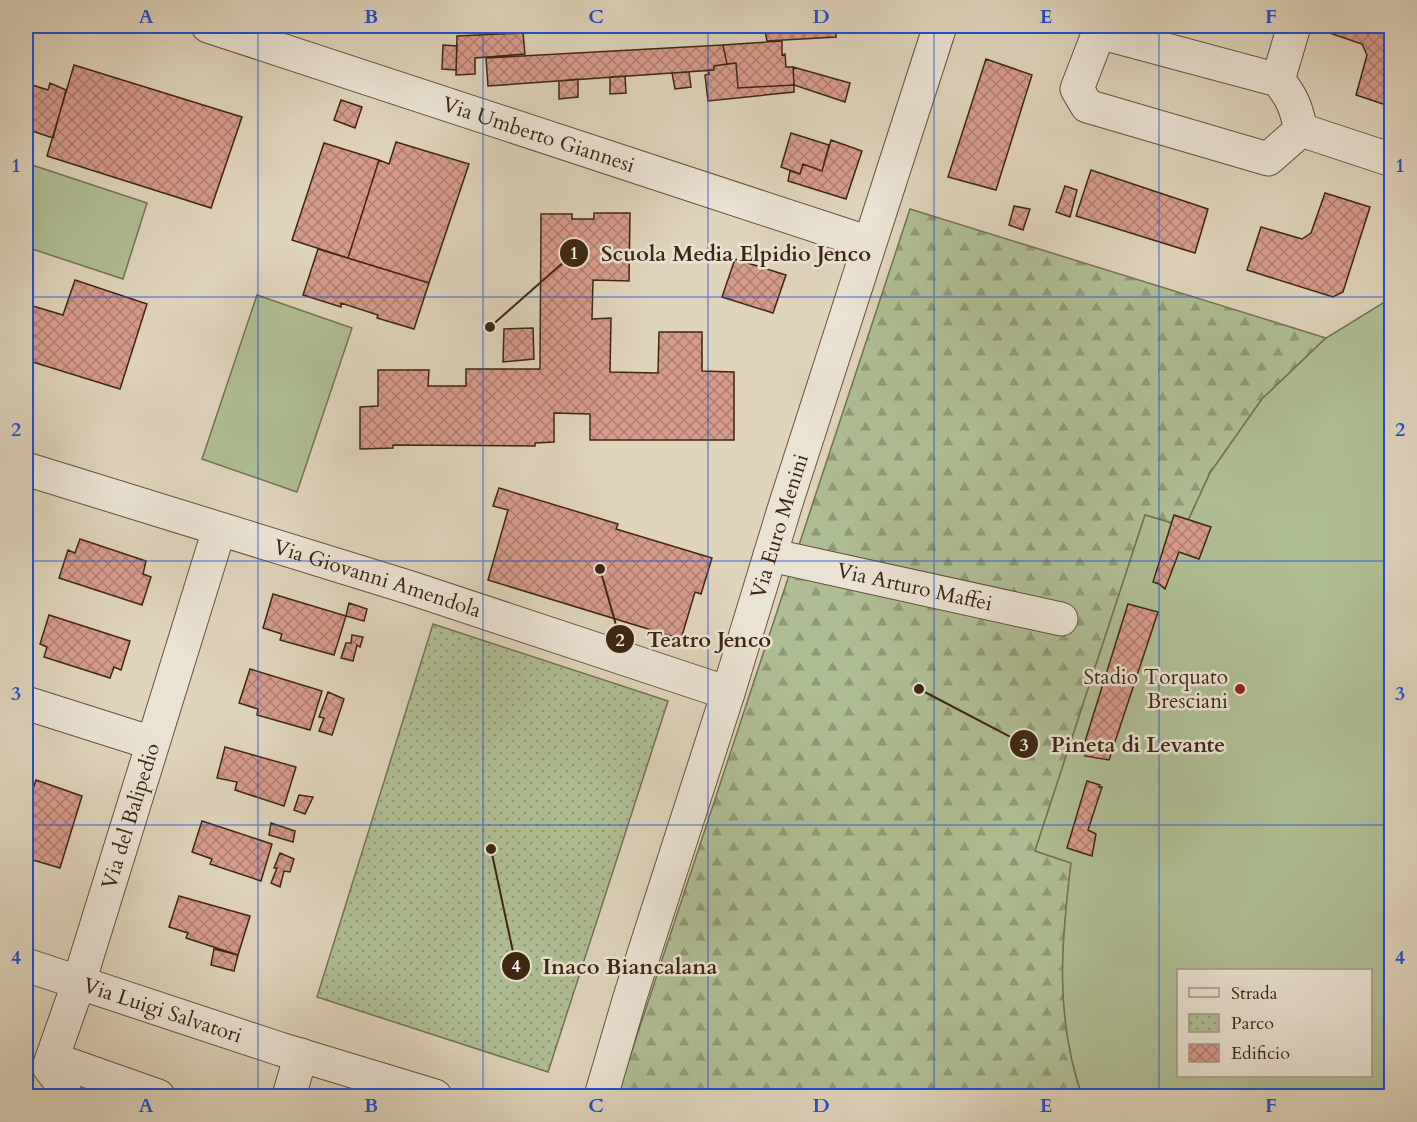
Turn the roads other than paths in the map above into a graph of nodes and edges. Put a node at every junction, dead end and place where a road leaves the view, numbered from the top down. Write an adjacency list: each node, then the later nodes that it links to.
1 (208, 26): 8 (street, Via Umberto Giannesi)
2 (940, 26): 8 (street, Via Euro Menini)
3 (1294, 26): 5 (street)
4 (1099, 29): 5 (street); 6 (street)
5 (1278, 80): 6 (street)
6 (1300, 130): 7 (street)
7 (1392, 160)
8 (870, 243): 11 (street, Via Euro Menini)
9 (26, 469): 10 (street, Via Giovanni Amendola)
10 (219, 530): 13 (street, Via Giovanni Amendola); 15 (street, Via del Balipedio)
11 (770, 555): 12 (street, Via Arturo Maffei); 13 (street, Via Euro Menini)
12 (1061, 619)
13 (728, 693): 24 (street, Via Euro Menini)
14 (26, 702): 15 (street)
15 (152, 743): 17 (street, Via del Balipedio)
16 (26, 965): 17 (street, Via Luigi Salvatori)
17 (79, 982): 18 (street, Via Luigi Salvatori); 19 (street, Via del Balipedio)
18 (302, 1055): 22 (street); 23 (street, Via Luigi Salvatori)
19 (53, 1059): 20 (street); 21 (street)
20 (65, 1096)
21 (158, 1096)
22 (289, 1096)
23 (435, 1096)
24 (601, 1096)

